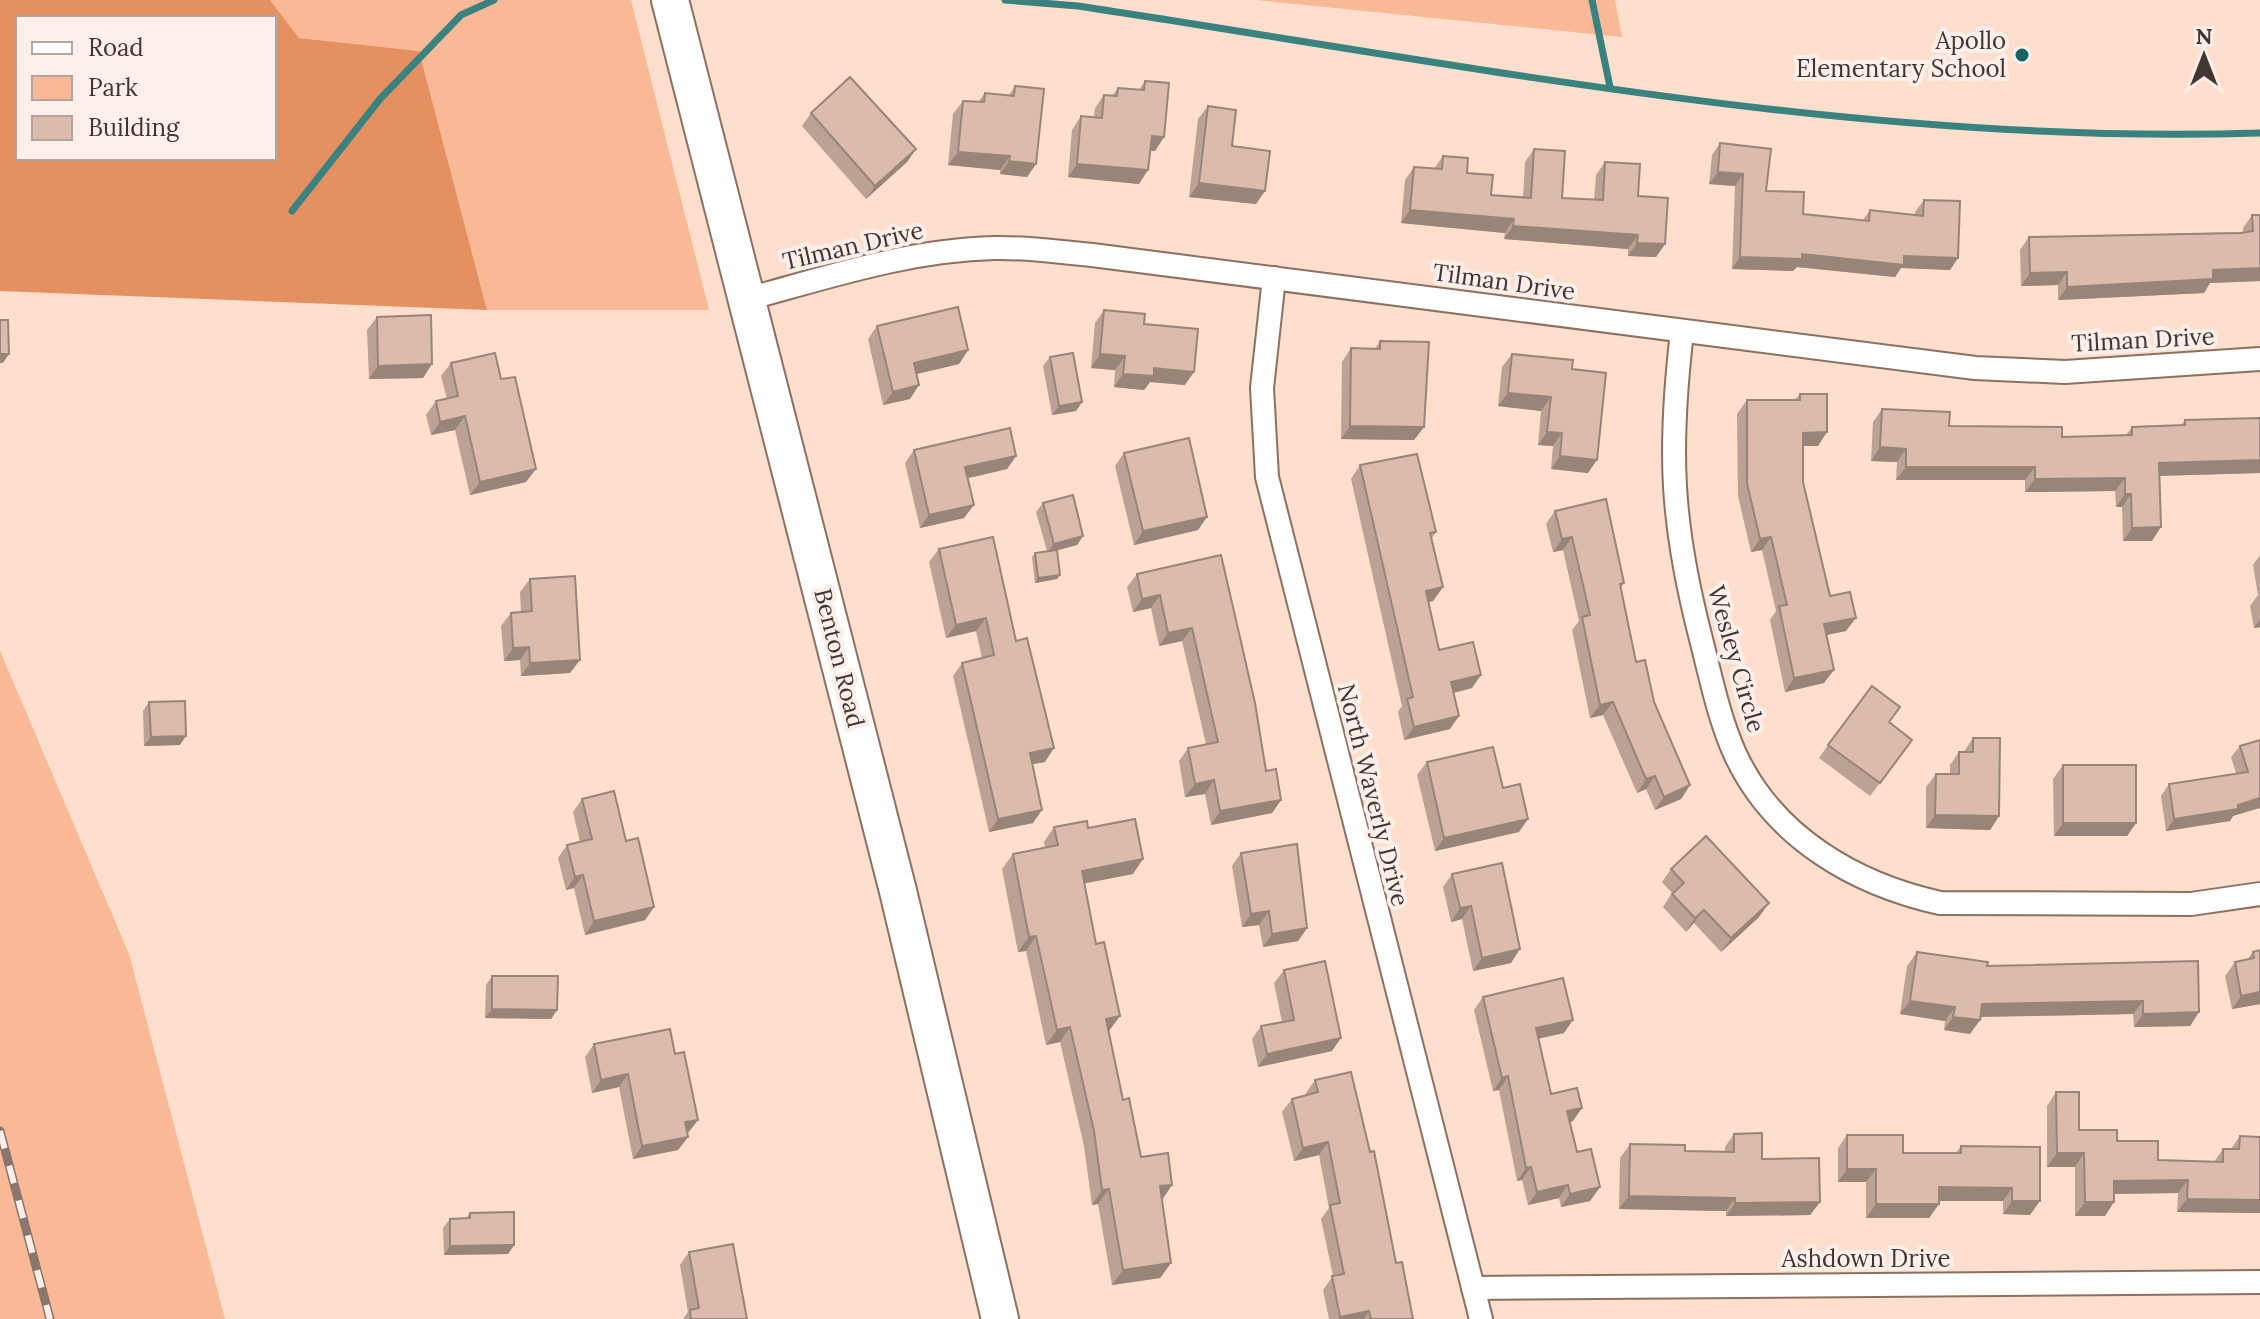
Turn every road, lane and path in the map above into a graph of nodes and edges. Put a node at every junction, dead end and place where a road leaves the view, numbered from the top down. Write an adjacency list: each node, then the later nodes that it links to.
1 (670, 0): 3 (main road, Benton Road)
2 (1274, 278): 3 (street, Tilman Drive); 4 (street, Tilman Drive); 8 (street, North Waverly Drive)
3 (747, 299): 9 (main road, Benton Road)
4 (1682, 332): 5 (street, Tilman Drive); 6 (street, Wesley Circle)
5 (2260, 359)
6 (2260, 894)
7 (2260, 1282): 8 (street, Ashdown Drive)
8 (1473, 1288): 10 (street, North Waverly Drive)
9 (1000, 1319)
10 (1481, 1319)

